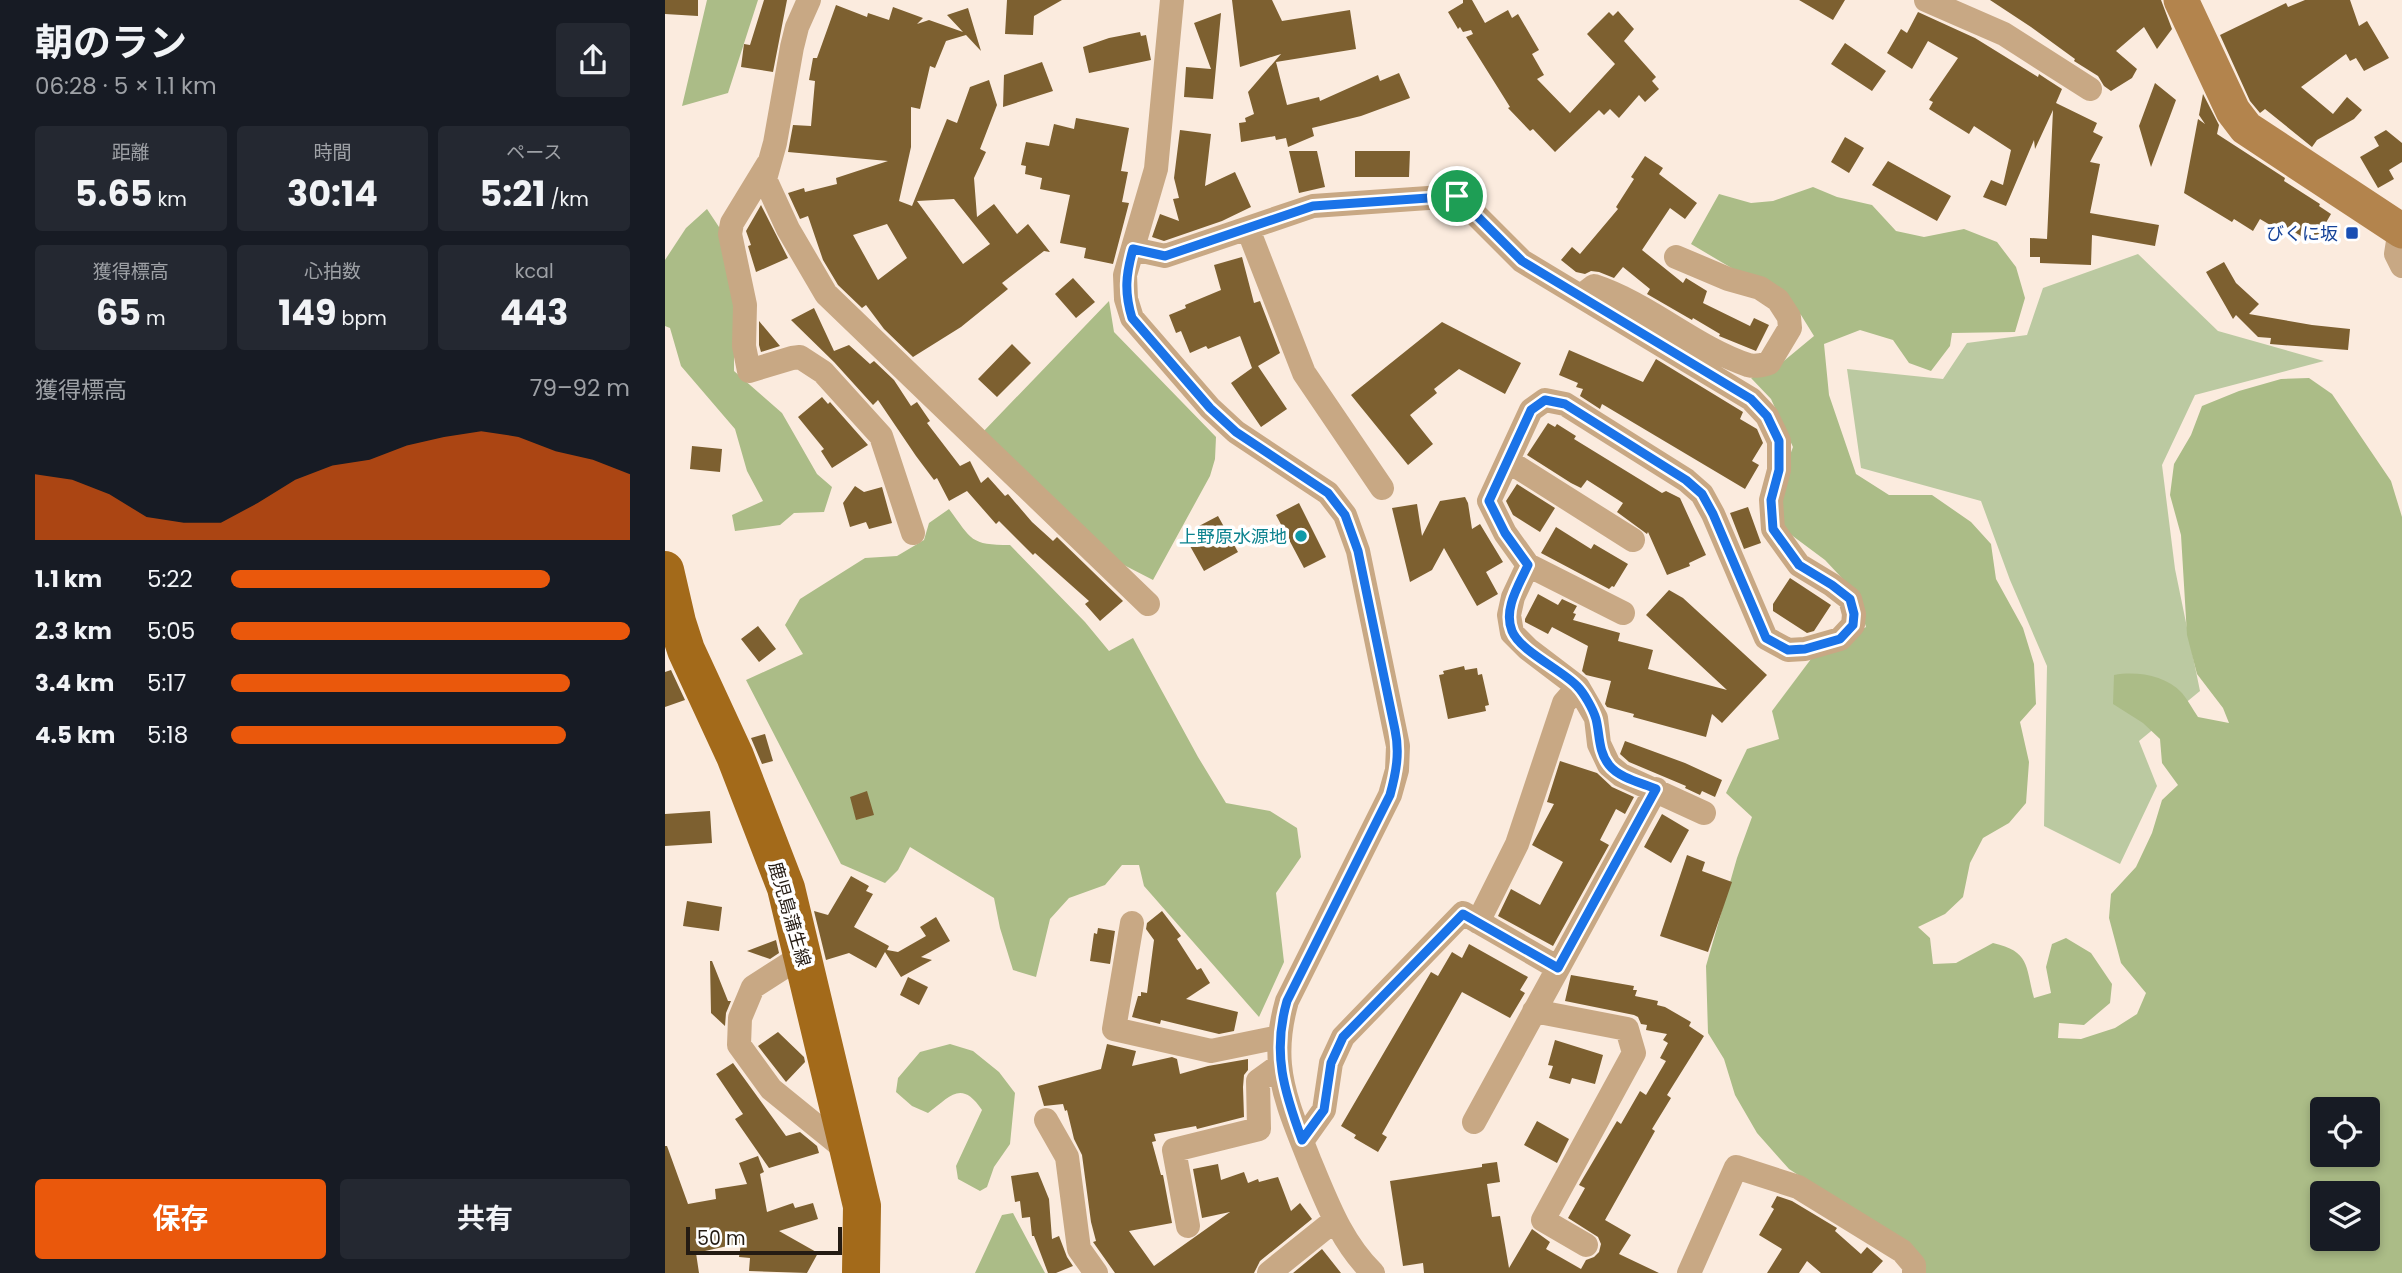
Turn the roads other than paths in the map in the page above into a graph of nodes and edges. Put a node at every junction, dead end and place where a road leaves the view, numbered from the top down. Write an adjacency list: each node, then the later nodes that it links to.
1 (810, 0): 6 (street)
2 (1172, 0): 9 (street)
3 (1926, 0): 5 (street)
4 (2181, 0): 8 (street)
5 (2090, 89)
6 (771, 159): 15 (street); 19 (street)
7 (1248, 229): 9 (street); 12 (street); 14 (street)
8 (2401, 230): 11 (street)
9 (1133, 249): 29 (street)
10 (1677, 257): 12 (street)
11 (2402, 266)
12 (1581, 296): 13 (street)
13 (1507, 461): 16 (street); 17 (street)
14 (1382, 488)
15 (913, 533)
16 (1633, 540)
17 (1528, 565): 20 (street); 21 (street)
18 (665, 569): 26 (main road, 鹿児島蒲生線)
19 (1148, 604)
20 (1623, 612)
21 (1579, 687): 22 (street); 24 (street)
22 (1656, 789): 23 (street); 27 (street)
23 (1704, 813)
24 (1478, 922): 27 (street); 33 (street)
25 (1132, 923): 29 (street)
26 (803, 955): 34 (main road, 鹿児島蒲生線); 34 (street)
27 (1558, 968): 28 (street)
28 (1534, 1011): 32 (street); 37 (street)
29 (1279, 1037): 30 (street)
30 (1280, 1065): 33 (street); 36 (street)
31 (1046, 1120): 40 (street)
32 (1474, 1122)
33 (1302, 1140): 35 (street)
34 (852, 1155): 39 (main road, 鹿児島蒲生線)
35 (1335, 1220): 41 (street); 42 (street)
36 (1188, 1226)
37 (1586, 1245)
38 (1697, 1270): 43 (street)
39 (861, 1273)
40 (1096, 1273)
41 (1269, 1273)
42 (1373, 1273)
43 (1914, 1273)

